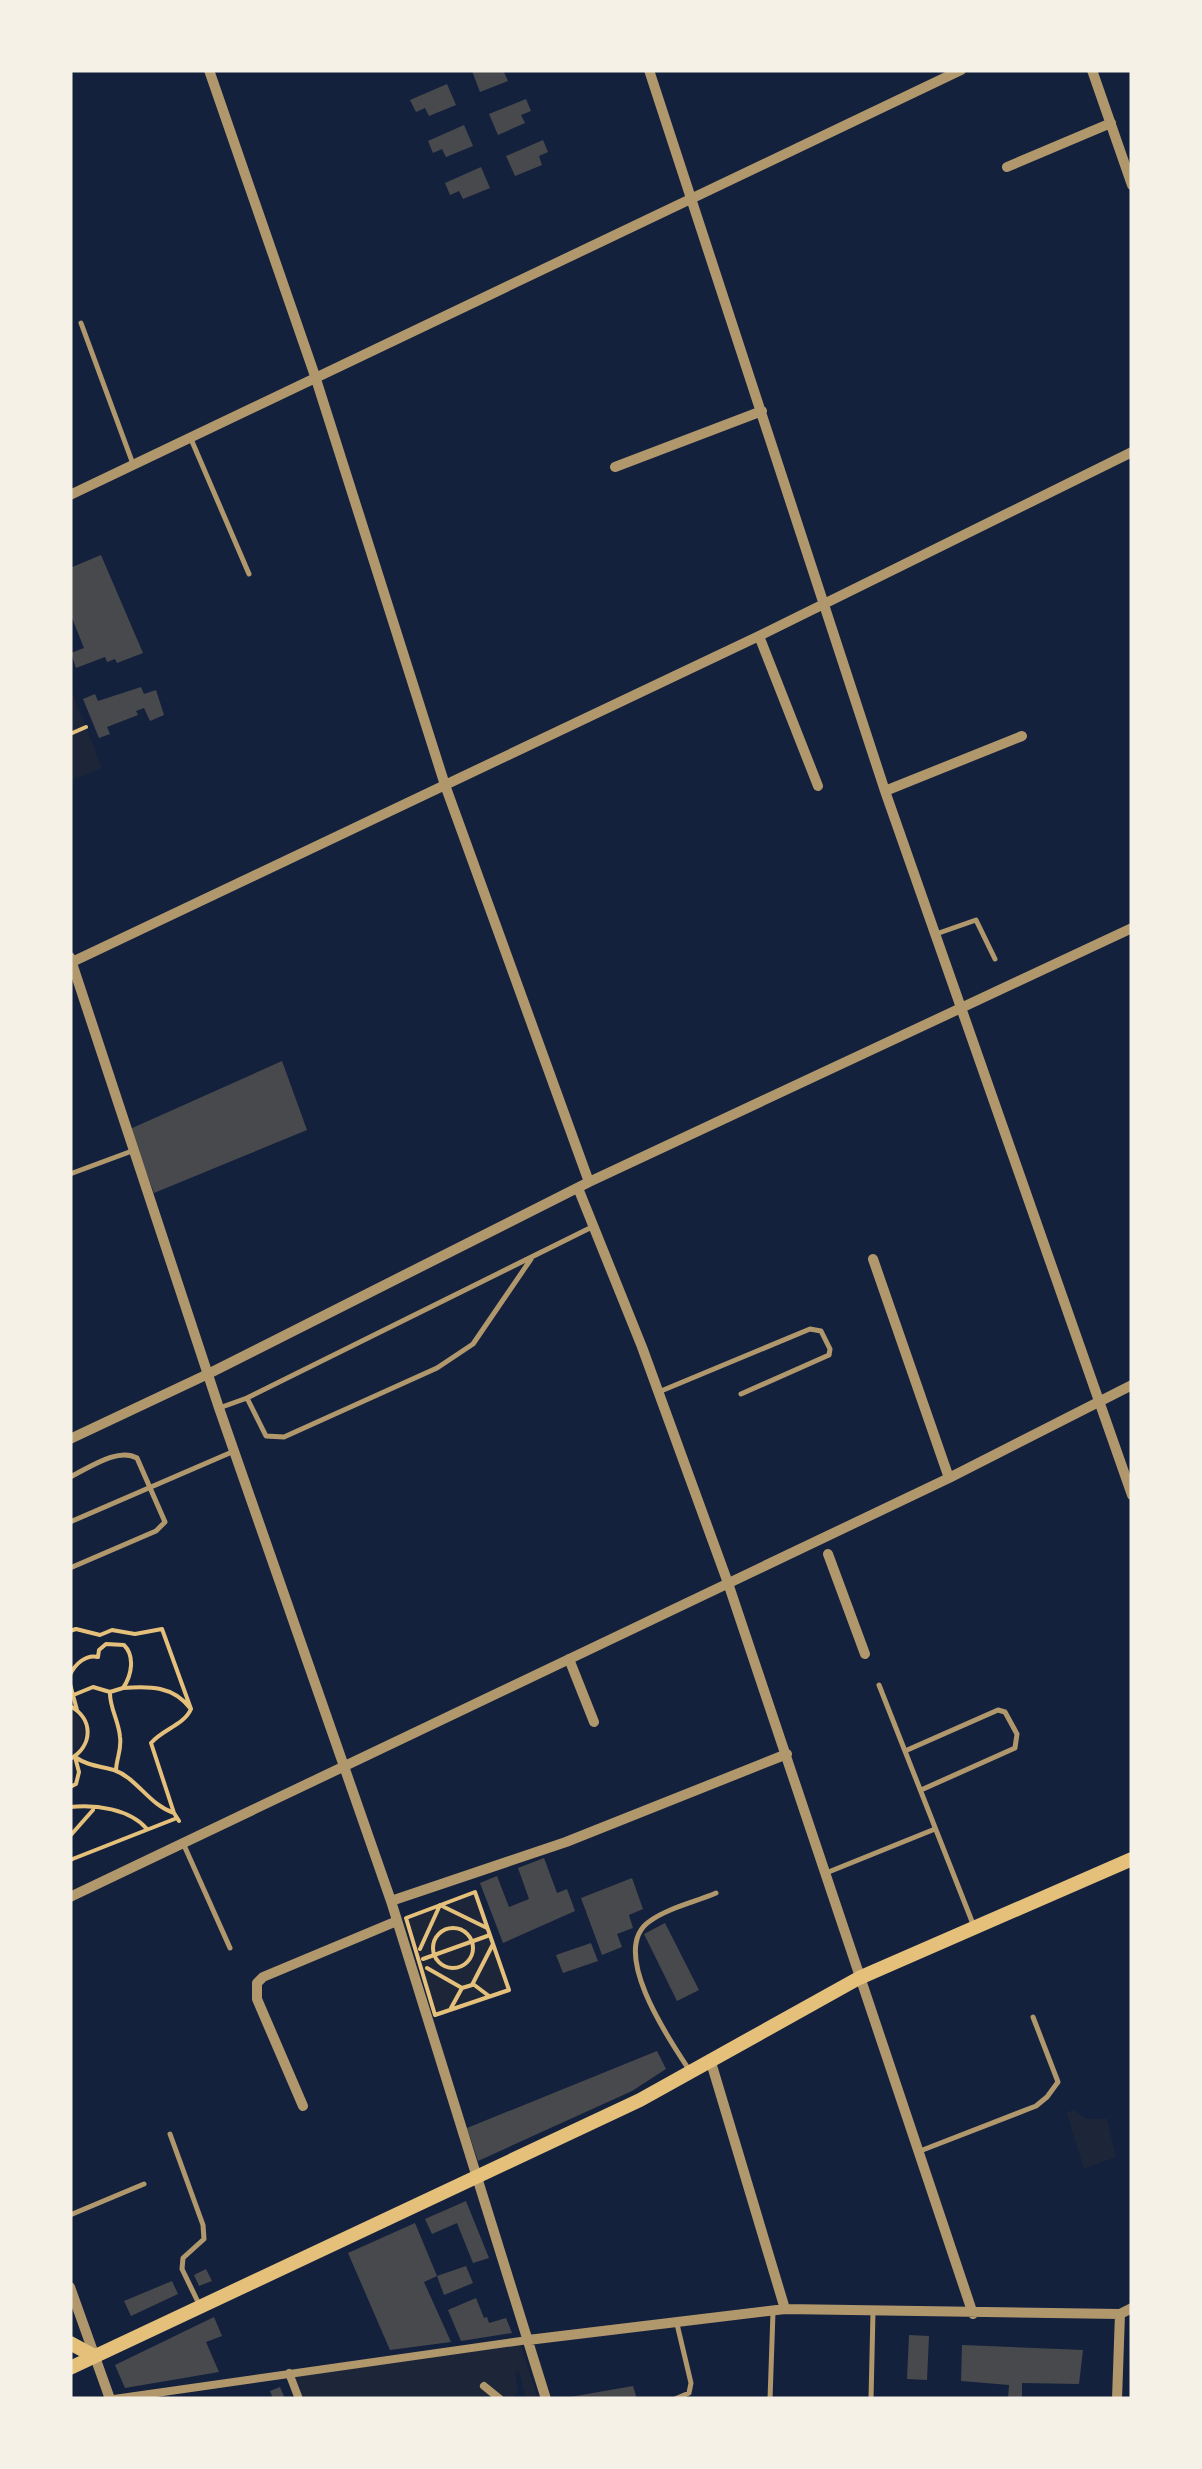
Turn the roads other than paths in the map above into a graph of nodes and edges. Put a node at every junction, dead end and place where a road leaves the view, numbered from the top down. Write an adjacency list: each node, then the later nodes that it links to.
1 (209, 70): 10 (street)
2 (650, 70): 8 (street)
3 (962, 70): 8 (street)
4 (1092, 70): 5 (street)
5 (1111, 123): 6 (street); 7 (street)
6 (1007, 167)
7 (1132, 185)
8 (692, 198): 10 (street); 11 (street)
9 (80, 323): 14 (lane)
10 (315, 376): 12 (street); 21 (street)
11 (762, 410): 15 (street); 18 (street)
12 (190, 436): 14 (street); 17 (lane)
13 (1132, 452): 18 (street)
14 (133, 464): 16 (street)
15 (616, 467)
16 (70, 495)
17 (249, 574)
18 (825, 604): 19 (street); 23 (street)
19 (759, 636): 21 (street); 22 (street)
20 (1022, 736): 23 (street)
21 (445, 785): 27 (street); 31 (street)
22 (818, 786)
23 (885, 790): 25 (street)
24 (1132, 928): 28 (street)
25 (936, 934): 26 (lane); 28 (street)
26 (995, 959)
27 (71, 960): 29 (street)
28 (962, 1008): 31 (street); 41 (street)
29 (132, 1152): 30 (lane); 36 (street)
30 (70, 1174)
31 (589, 1182): 32 (street)
32 (578, 1188): 33 (street); 36 (street)
33 (592, 1228): 34 (lane); 38 (street)
34 (531, 1259): 40 (lane); 40 (lane)
35 (873, 1259): 46 (street)
36 (208, 1374): 42 (street); 43 (street)
37 (1132, 1385): 41 (street)
38 (658, 1392): 39 (lane); 53 (street)
39 (740, 1394)
40 (247, 1398): 42 (lane)
41 (1100, 1400): 46 (street); 48 (street)
42 (219, 1408): 44 (street)
43 (70, 1438)
44 (235, 1451): 47 (lane); 60 (street)
45 (70, 1477): 47 (lane)
46 (948, 1478): 50 (street)
47 (152, 1488): 49 (lane); 52 (lane)
48 (1132, 1495)
49 (70, 1522)
50 (823, 1538): 51 (lane); 53 (street)
51 (828, 1554): 54 (street)
52 (70, 1568)
53 (728, 1583): 55 (street); 59 (street)
54 (865, 1654)
55 (569, 1659): 57 (street); 60 (street)
56 (879, 1686): 58 (lane)
57 (594, 1722)
58 (904, 1751): 61 (lane); 61 (lane)
59 (787, 1754): 65 (street); 68 (street)
60 (345, 1766): 63 (street); 68 (street)
61 (920, 1790): 62 (lane)
62 (935, 1829): 65 (lane); 70 (lane)
63 (183, 1843): 67 (street); 71 (lane)
64 (1132, 1859): 70 (main road)
65 (824, 1873): 72 (street)
66 (716, 1894): 75 (lane)
67 (70, 1897)
68 (391, 1901): 69 (street)
69 (396, 1921): 76 (street); 79 (street)
70 (974, 1926): 72 (main road)
71 (230, 1948)
72 (860, 1978): 74 (main road); 78 (street)
73 (1034, 2017): 78 (lane)
74 (710, 2059): 75 (main road); 85 (street)
75 (690, 2071): 79 (main road)
76 (303, 2106)
77 (170, 2134): 83 (lane)
78 (917, 2152): 87 (street)
79 (479, 2177): 83 (main road); 90 (street)
80 (144, 2184): 81 (lane)
81 (70, 2214)
82 (70, 2287): 92 (street)
83 (200, 2307): 92 (main road)
84 (1132, 2308): 88 (street)
85 (779, 2310): 86 (street); 89 (street); 101 (lane)
86 (873, 2311): 87 (street); 102 (lane)
87 (974, 2314): 88 (street)
88 (1120, 2314): 103 (street)
89 (676, 2322): 90 (street); 100 (lane)
90 (528, 2340): 94 (street); 99 (street)
91 (70, 2343): 92 (main road)
92 (94, 2356): 93 (main road); 96 (street)
93 (70, 2368)
94 (289, 2373): 96 (street); 97 (street)
95 (484, 2386): 98 (street)
96 (112, 2399)
97 (299, 2399)
98 (500, 2399)
99 (546, 2399)
100 (675, 2399)
101 (770, 2399)
102 (871, 2399)
103 (1117, 2399)

